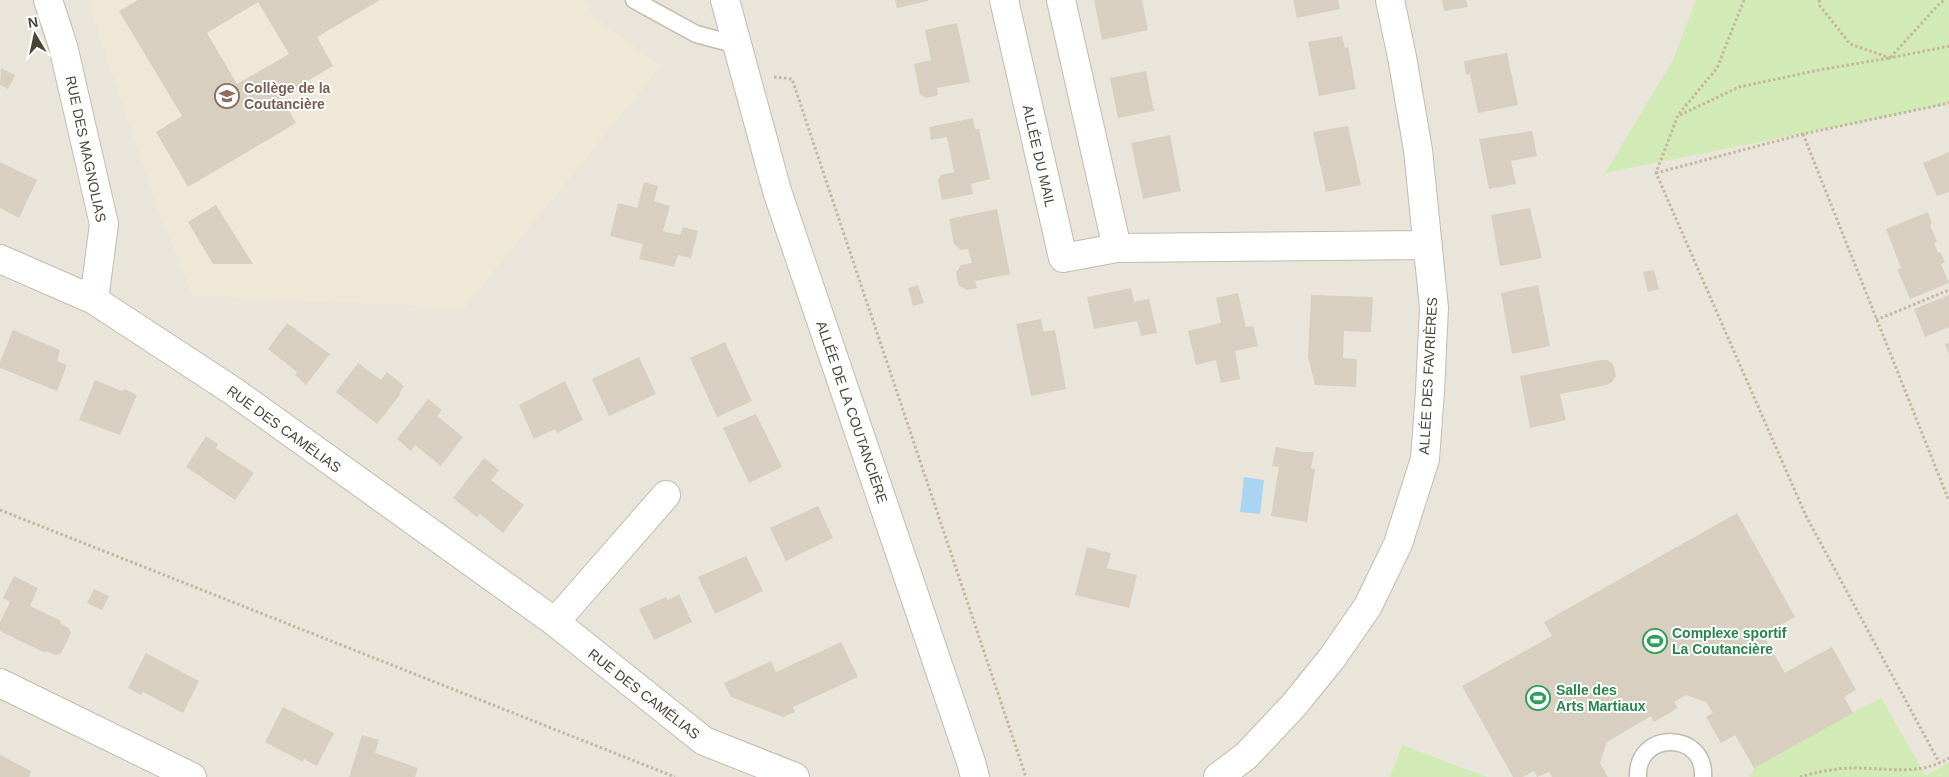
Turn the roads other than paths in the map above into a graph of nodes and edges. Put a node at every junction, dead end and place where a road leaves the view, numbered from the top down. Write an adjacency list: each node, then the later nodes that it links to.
1 (48, 0): 11 (street, RUE DES MAGNOLIAS)
2 (634, 0): 7 (lane)
3 (725, 0): 7 (street, ALLÉE DE LA COUTANCIÈRE)
4 (1004, 0): 9 (street, ALLÉE DU MAIL)
5 (1061, 0): 9 (street)
6 (1390, 0): 8 (street, ALLÉE DES FAVRIÈRES)
7 (737, 46): 18 (street, ALLÉE DE LA COUTANCIÈRE)
8 (1428, 244): 9 (street, ALLÉE DU MAIL); 19 (street, ALLÉE DES FAVRIÈRES)
9 (1117, 248)
10 (0, 259): 11 (street, RUE DES CAMÉLIAS)
11 (94, 300): 13 (street, RUE DES CAMÉLIAS)
12 (666, 495): 13 (street)
13 (555, 622): 17 (street, RUE DES CAMÉLIAS)
14 (0, 683): 16 (street)
15 (1637, 772): 20 (lane)
16 (192, 777)
17 (795, 777)
18 (974, 777)
19 (1218, 777)
20 (1703, 777)

